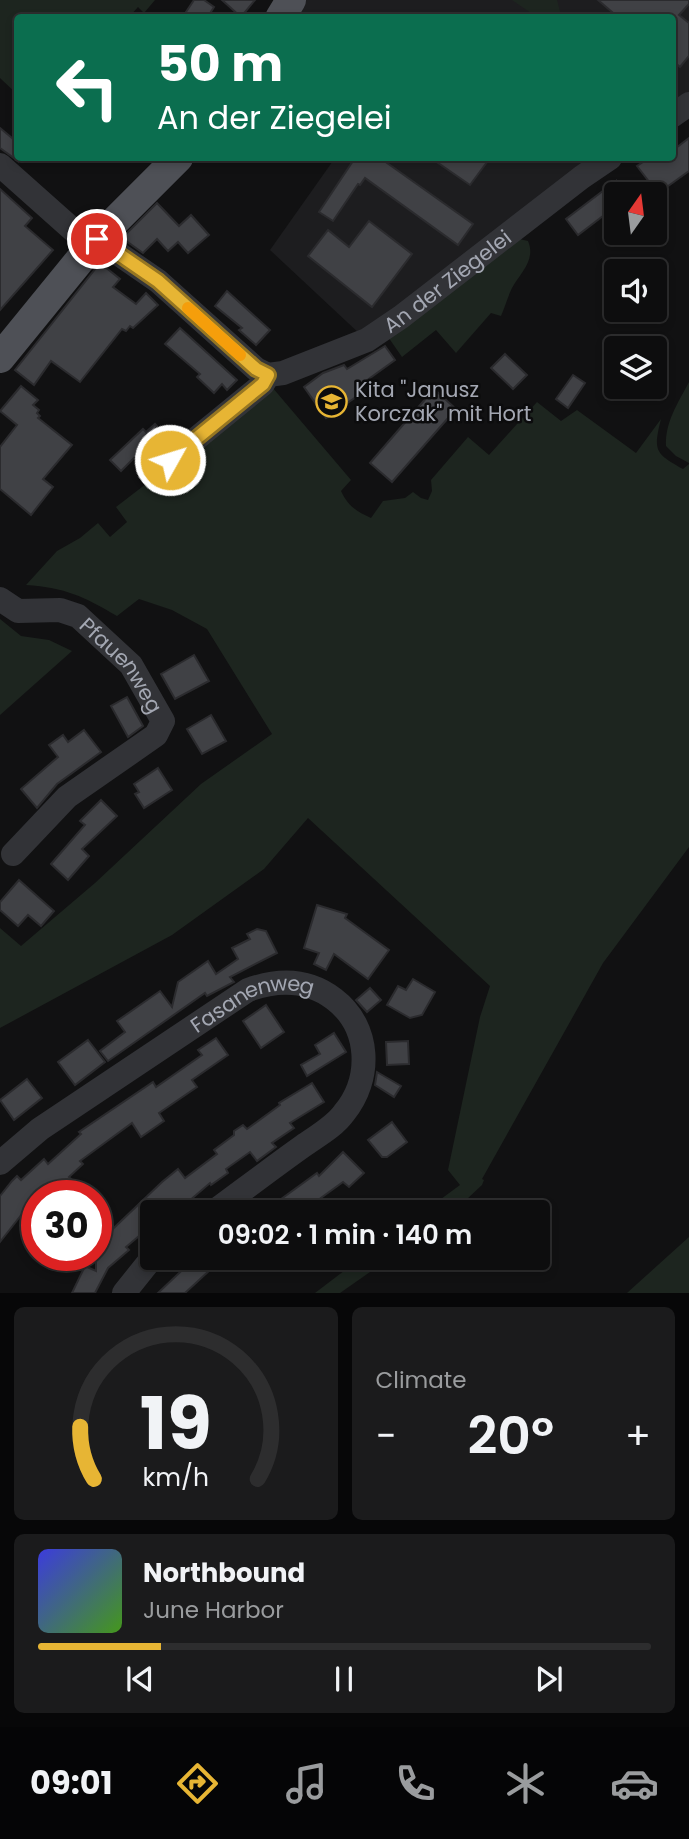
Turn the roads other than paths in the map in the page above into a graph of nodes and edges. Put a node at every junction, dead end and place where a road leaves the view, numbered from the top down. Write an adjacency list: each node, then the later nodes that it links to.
1 (175, 161): 4 (main road)
2 (606, 161): 6 (street, An der Ziegelei)
3 (0, 165): 4 (street)
4 (94, 243): 5 (main road); 6 (street)
5 (0, 358)
6 (268, 375): 7 (street)
7 (170, 460)
8 (0, 599): 9 (street, Pfauenweg)
9 (13, 854)
10 (0, 1163): 11 (street, Fasanenweg)
11 (230, 1200)
12 (142, 1270): 13 (street)
13 (124, 1293)

